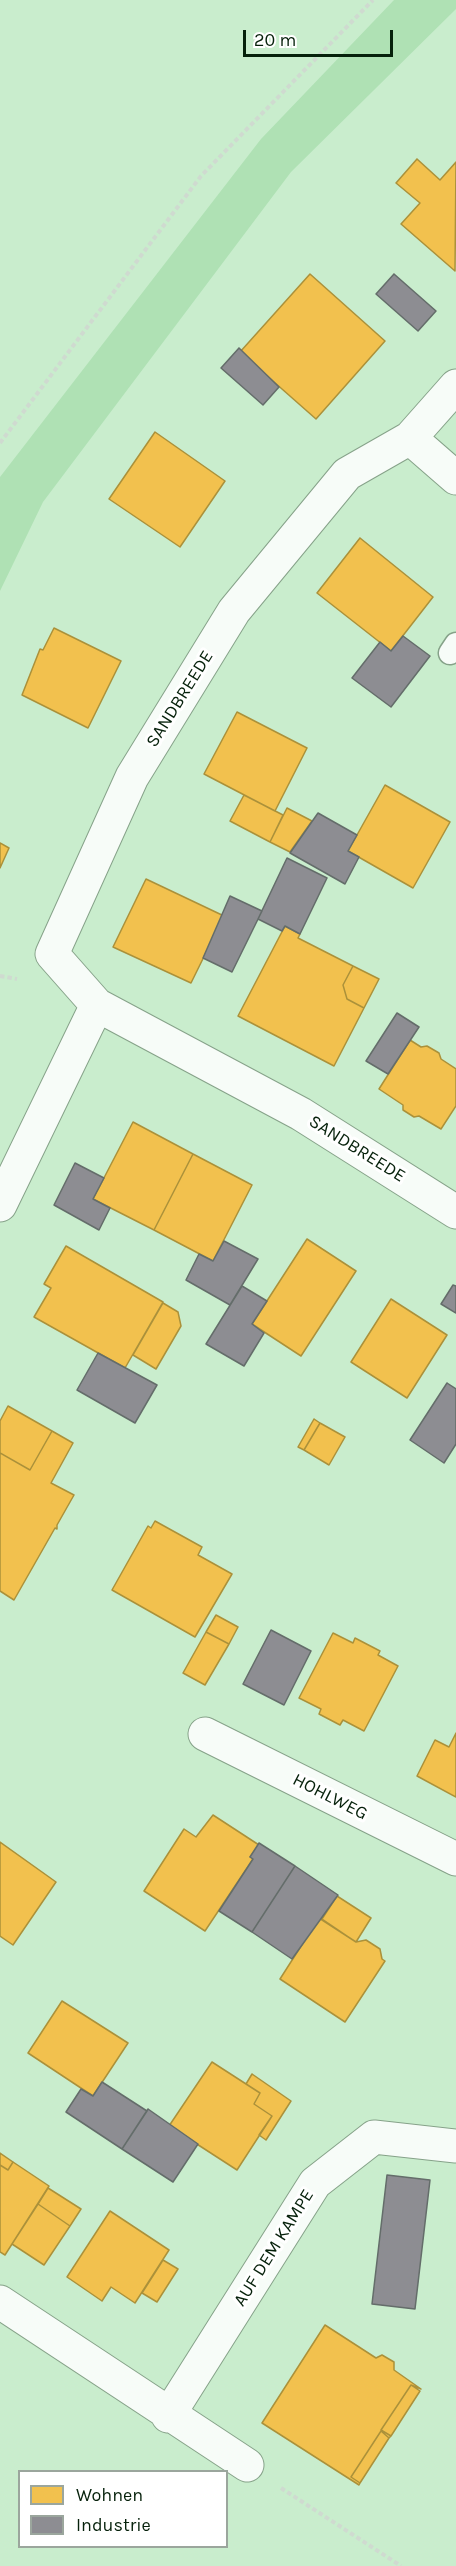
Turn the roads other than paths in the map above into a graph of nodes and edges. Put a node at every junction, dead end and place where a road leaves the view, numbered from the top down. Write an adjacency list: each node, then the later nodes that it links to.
1 (456, 386): 2 (street, SANDBREEDE)
2 (410, 438): 3 (street); 4 (street, SANDBREEDE)
3 (456, 478)
4 (97, 1005): 5 (street); 6 (street, SANDBREEDE)
5 (0, 1205)
6 (456, 1212)
7 (205, 1734): 8 (street, HOHLWEG)
8 (456, 1859)
9 (456, 2146): 11 (street, AUF DEM KAMPE)
10 (0, 2302): 11 (street)
11 (168, 2416): 12 (street)
12 (247, 2465)

